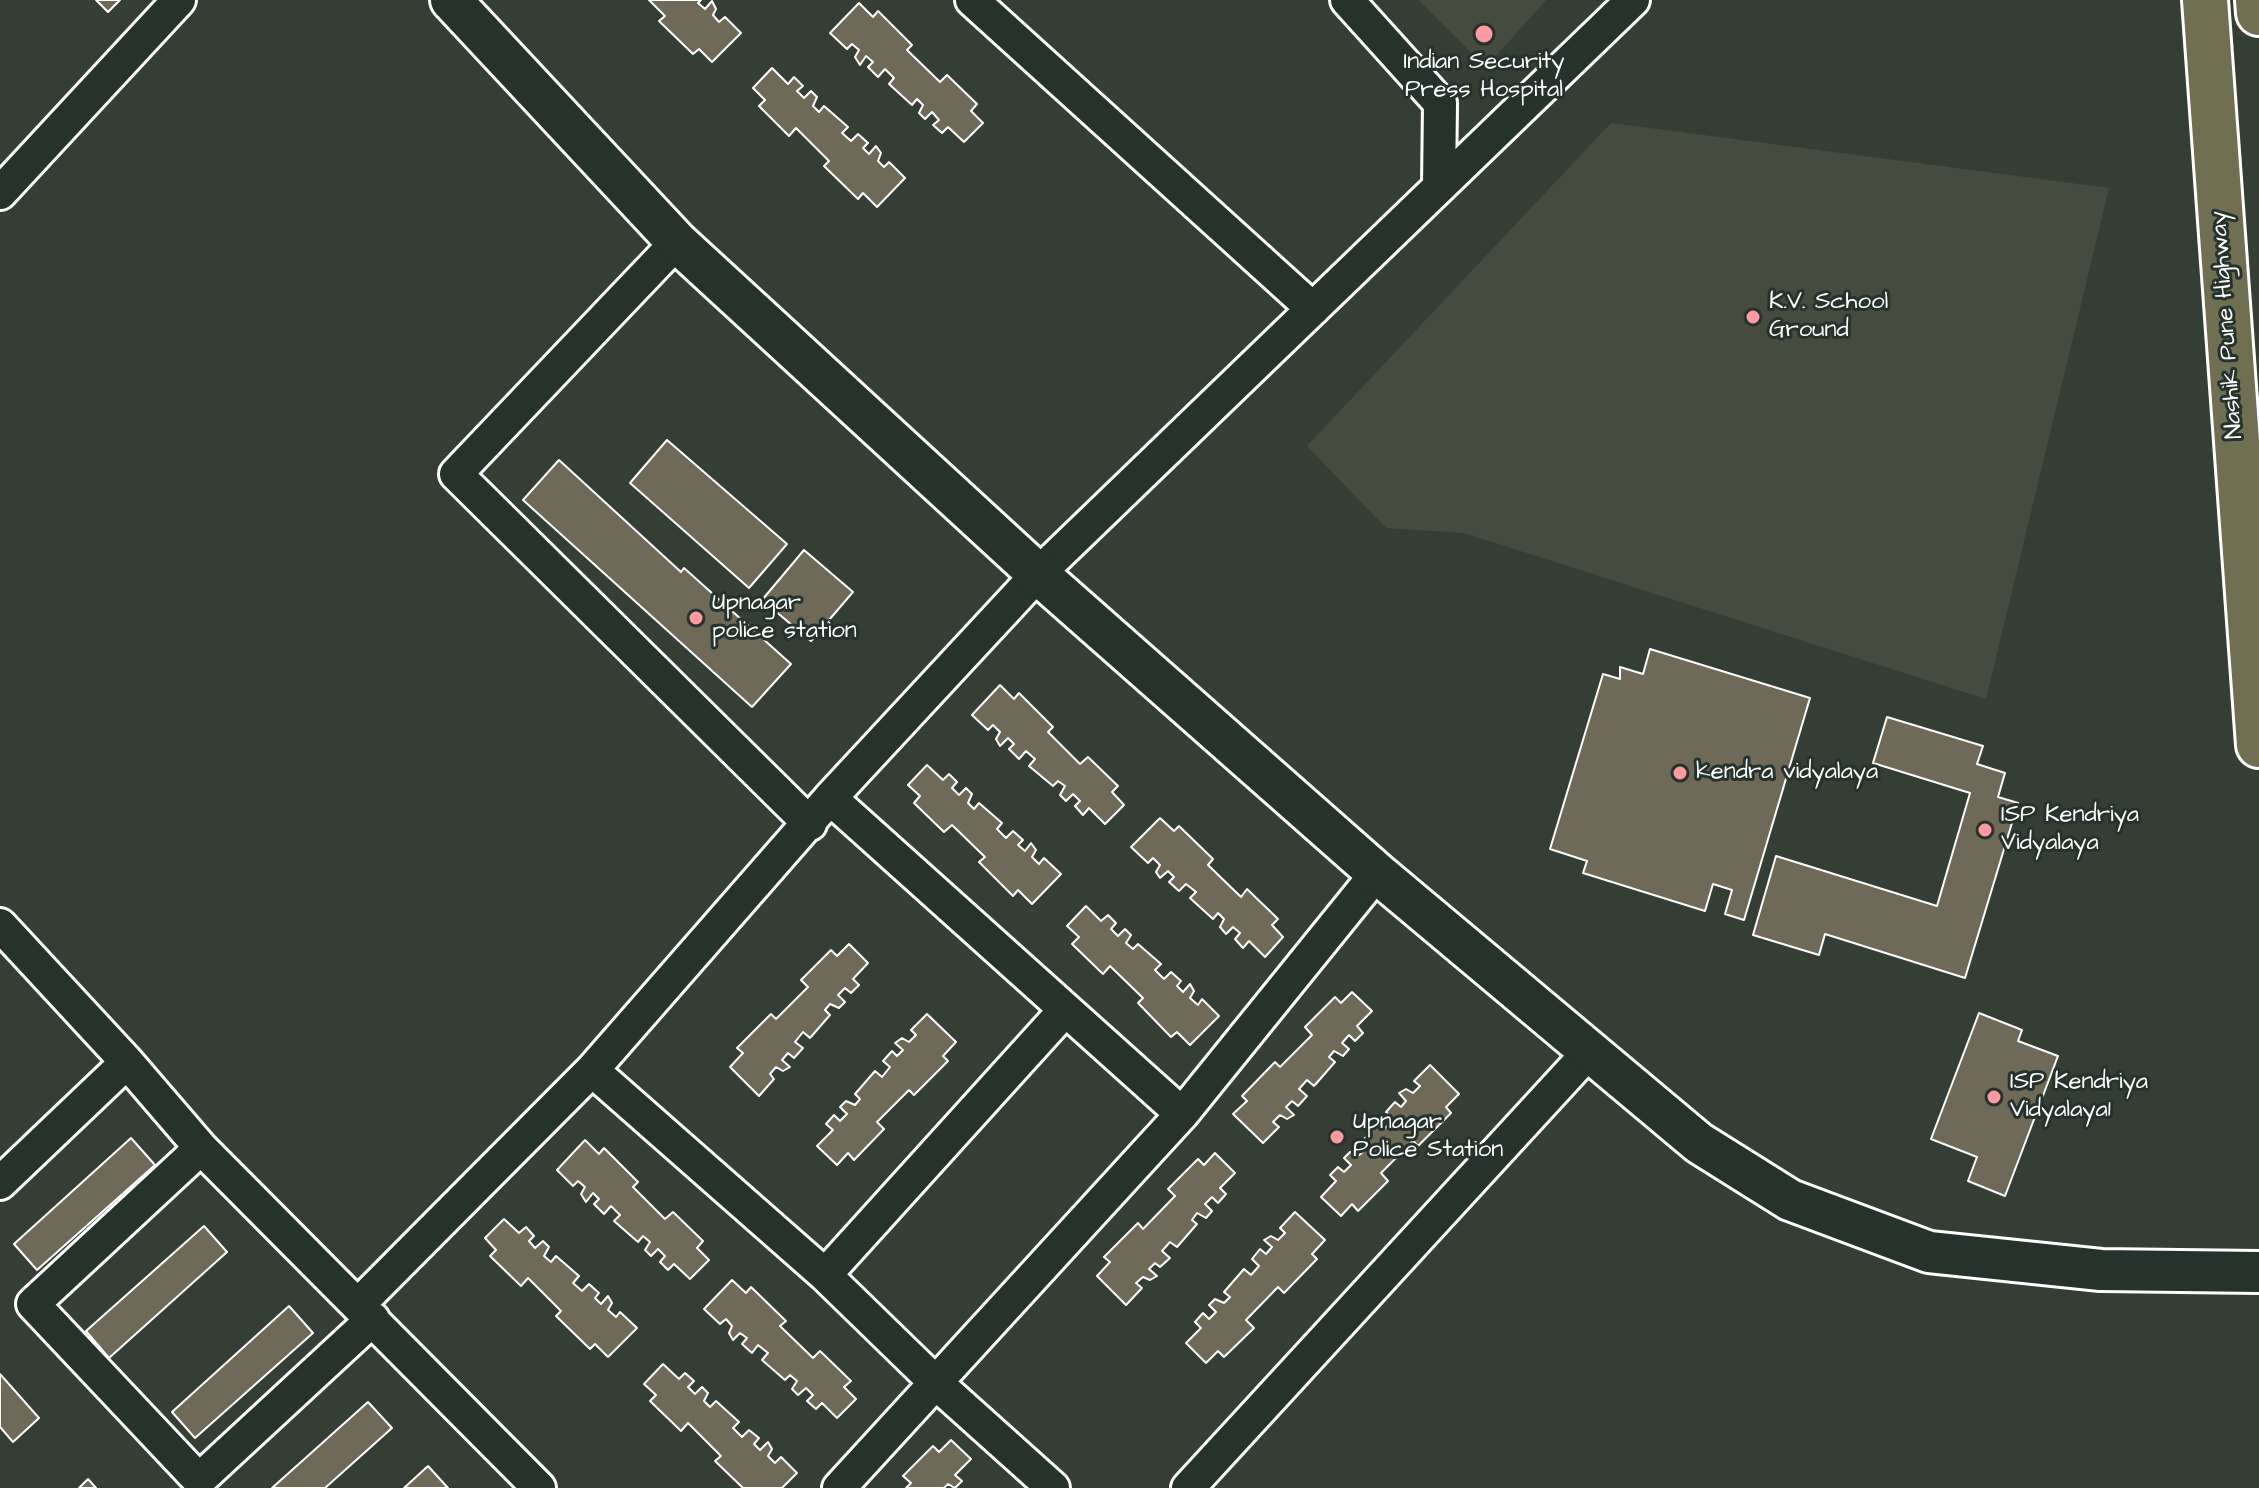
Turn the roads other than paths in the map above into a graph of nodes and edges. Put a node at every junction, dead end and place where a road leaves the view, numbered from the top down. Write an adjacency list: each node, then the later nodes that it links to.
1 (179, 0): 10 (street)
2 (451, 0): 11 (street)
3 (972, 0): 12 (street)
4 (1347, 0): 9 (street)
5 (1633, 0): 9 (street)
6 (2205, 0): 13 (highway, Nashik Pune Highway)
7 (2258, 0): 8 (highway)
8 (2259, 13)
9 (1439, 187): 12 (street)
10 (0, 193)
11 (677, 242): 14 (street); 17 (street)
12 (1313, 309): 14 (street)
13 (2252, 555): 15 (highway, Nashik Pune Highway)
14 (1038, 574): 16 (street); 18 (street)
15 (2259, 745)
16 (830, 798): 17 (street); 20 (street)
17 (810, 824): 23 (street)
18 (1377, 873): 21 (street); 24 (street)
19 (0, 925): 22 (street)
20 (1065, 1010): 24 (street); 28 (street)
21 (1589, 1052): 27 (street); 34 (street)
22 (127, 1062): 25 (street); 26 (street)
23 (592, 1070): 28 (street); 29 (street)
24 (1182, 1114): 30 (street)
25 (201, 1148): 29 (street); 29 (street)
26 (0, 1183)
27 (2259, 1272)
28 (825, 1275): 30 (street)
29 (366, 1312): 31 (street)
30 (935, 1382): 32 (street); 33 (street)
31 (535, 1486)
32 (839, 1488)
33 (1053, 1488)
34 (1188, 1488)

